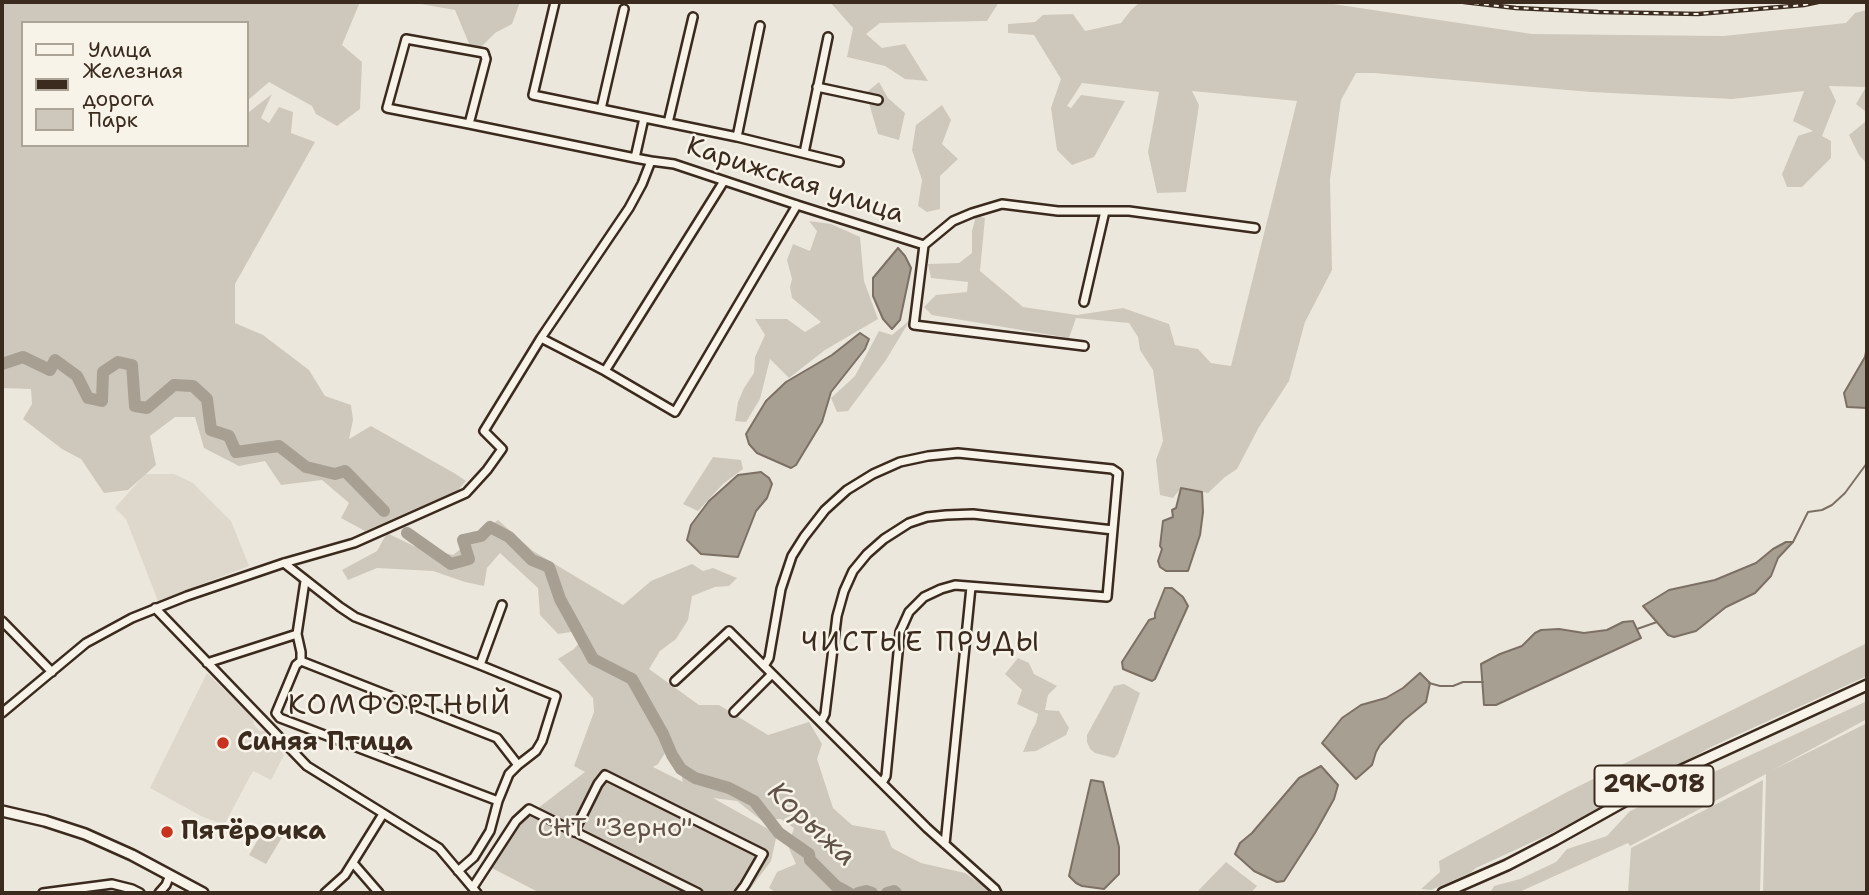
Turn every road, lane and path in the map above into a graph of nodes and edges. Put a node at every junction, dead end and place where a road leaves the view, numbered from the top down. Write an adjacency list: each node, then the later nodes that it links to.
1 (555, 2): 8 (street)
2 (624, 9): 8 (street)
3 (692, 17): 10 (street)
4 (760, 26): 12 (street)
5 (828, 37): 6 (street)
6 (817, 87): 7 (street); 13 (street)
7 (878, 100)
8 (601, 109): 9 (street)
9 (644, 118): 10 (street); 14 (street)
10 (668, 123): 12 (street)
11 (469, 124): 11 (street); 14 (street)
12 (737, 137): 13 (street)
13 (804, 153): 16 (street)
14 (635, 158): 15 (street)
15 (651, 161): 17 (street, Карижская улица); 23 (street, Карижская улица)
16 (839, 162)
17 (724, 181): 18 (street, Карижская улица); 25 (street)
18 (797, 205): 21 (street, Карижская улица); 25 (street)
19 (1105, 211): 20 (street); 21 (street); 22 (street)
20 (1255, 228)
21 (924, 245): 24 (street)
22 (1084, 302)
23 (541, 338): 25 (street); 27 (street, Карижская улица)
24 (1084, 346)
25 (605, 371)
26 (1113, 530): 29 (street); 37 (street); 44 (street)
27 (284, 563): 28 (street); 31 (street)
28 (305, 581): 33 (street); 36 (street)
29 (971, 587): 46 (street); 51 (street)
30 (502, 605): 36 (street)
31 (155, 608): 35 (street); 38 (street)
32 (2, 621): 38 (street)
33 (297, 634): 34 (street); 35 (street)
34 (301, 661): 45 (street); 47 (street)
35 (207, 663): 49 (street)
36 (480, 665): 45 (street)
37 (764, 666): 39 (street); 40 (street)
38 (52, 672): 43 (street)
39 (772, 674): 42 (street); 44 (street)
40 (675, 681)
41 (1867, 685): 65 (main road, 29К-018)
42 (734, 712)
43 (2, 713)
44 (821, 722): 46 (street)
45 (518, 765): 47 (street)
46 (882, 782): 51 (street)
47 (498, 801): 53 (street)
48 (2, 811): 54 (main road)
49 (383, 814): 52 (street); 53 (street)
50 (574, 831): 55 (street); 62 (street); 63 (street)
51 (945, 844): 64 (street)
52 (353, 863): 60 (street); 61 (street)
53 (458, 871): 55 (street)
54 (170, 875): 58 (street); 59 (main road)
55 (475, 890)
56 (43, 893): 57 (street)
57 (140, 893)
58 (159, 893)
59 (203, 893)
60 (325, 893)
61 (379, 893)
62 (698, 893)
63 (739, 893)
64 (997, 893)
65 (1443, 893)

